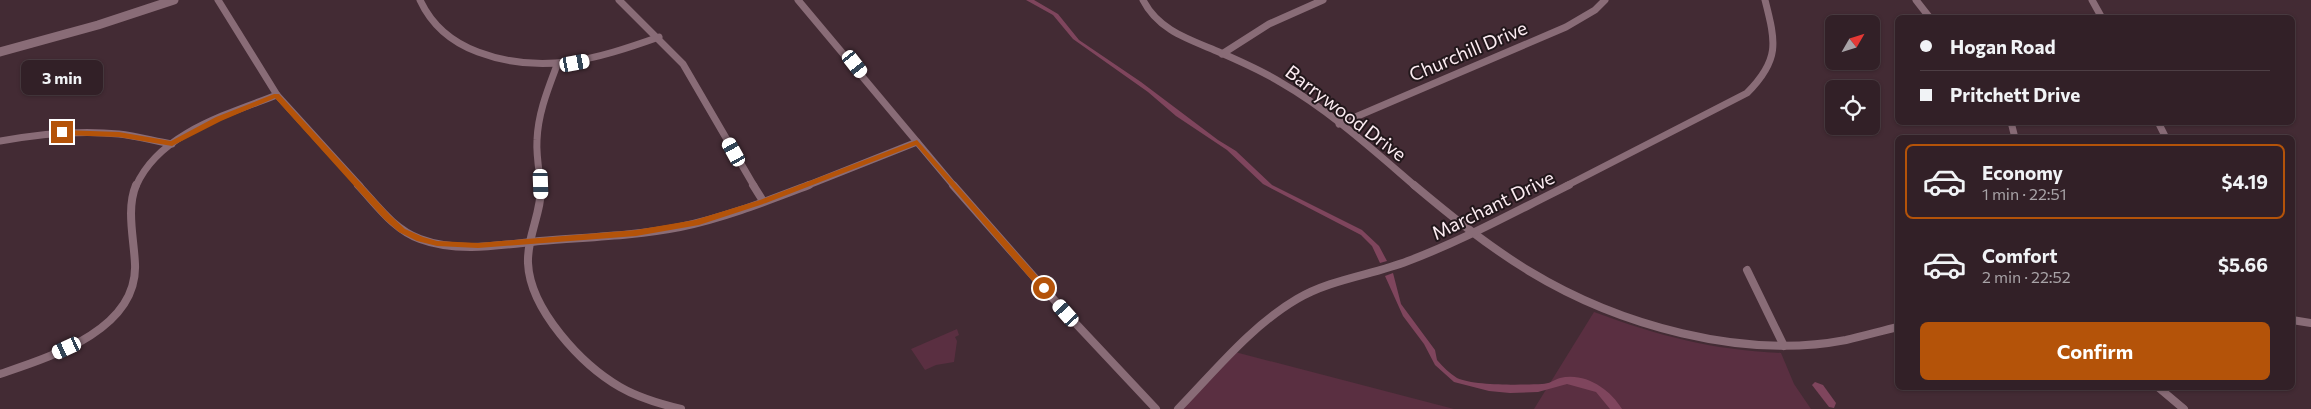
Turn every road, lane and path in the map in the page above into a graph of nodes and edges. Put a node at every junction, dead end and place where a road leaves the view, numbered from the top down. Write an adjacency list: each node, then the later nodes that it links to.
1 (174, 0): 15 (street)
2 (218, 0): 18 (street)
3 (420, 0): 17 (street)
4 (619, 0): 14 (street)
5 (798, 0): 21 (street)
6 (1143, 0): 16 (street, Barrywood Drive)
7 (1323, 0): 16 (street)
8 (1605, 0): 19 (street, Churchill Drive)
9 (1765, 0): 24 (street, Marchant Drive)
10 (1916, 0): 12 (street)
11 (2092, 0): 13 (street)
12 (1928, 15)
13 (2100, 15)
14 (659, 37): 17 (street); 23 (street)
15 (0, 52)
16 (1222, 54): 19 (street, Barrywood Drive)
17 (557, 65): 25 (street)
18 (277, 95): 22 (street); 25 (street)
19 (1339, 124): 24 (street, Barrywood Drive)
20 (0, 141): 22 (street)
21 (917, 142): 23 (street); 34 (street)
22 (172, 144): 31 (street)
23 (763, 201): 25 (street)
24 (1474, 233): 30 (street, Barrywood Drive); 35 (street, Marchant Drive)
25 (530, 242): 33 (street)
26 (1747, 270): 30 (street)
27 (2295, 320): 28 (street)
28 (2311, 323)
29 (1895, 328): 30 (street, Barrywood Drive)
30 (1784, 346)
31 (0, 374)
32 (2161, 390): 36 (street)
33 (681, 409)
34 (1156, 409)
35 (1178, 409)
36 (2184, 409)

